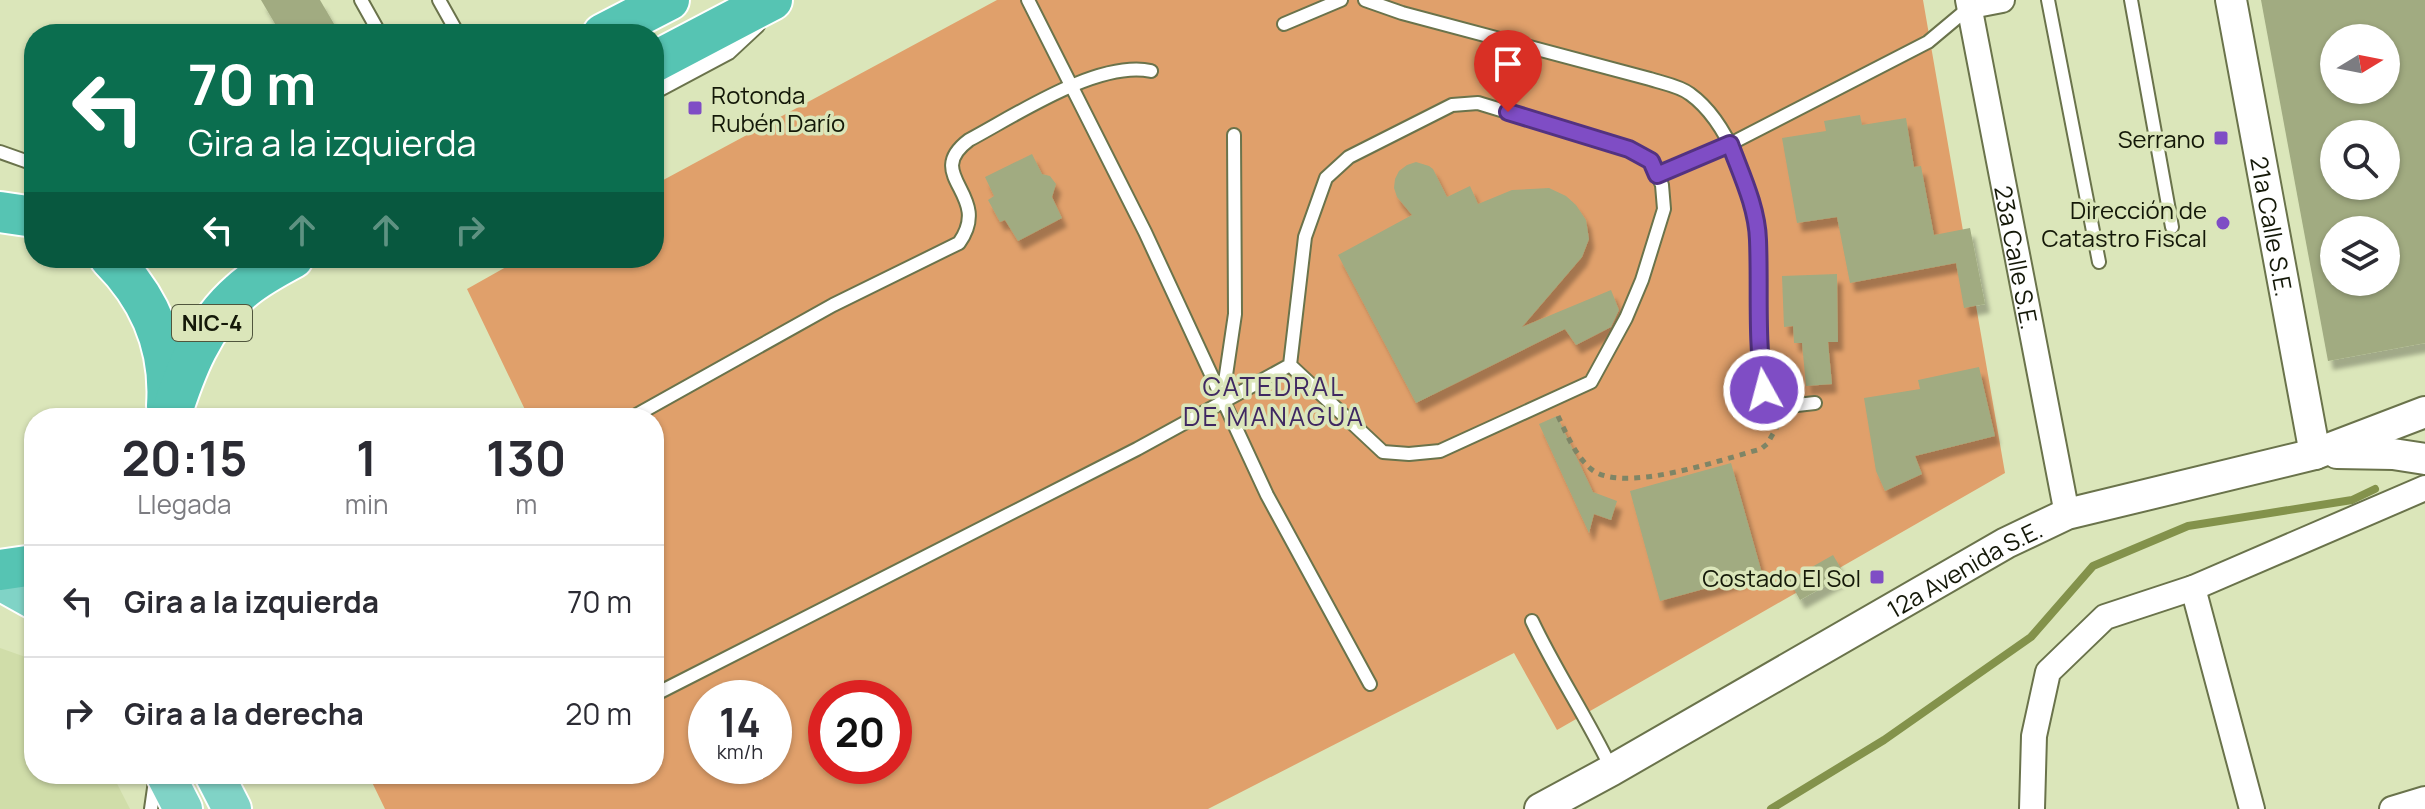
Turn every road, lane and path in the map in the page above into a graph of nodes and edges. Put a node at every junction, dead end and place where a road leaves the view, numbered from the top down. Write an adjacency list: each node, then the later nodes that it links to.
1 (361, 0): 14 (lane)
2 (439, 0): 15 (lane)
3 (669, 0): 16 (highway)
4 (772, 0): 18 (highway)
5 (784, 0): 21 (lane)
6 (1028, 0): 20 (lane)
7 (1341, 0): 17 (lane)
8 (1365, 0): 23 (lane)
9 (2002, 0): 13 (street)
10 (2048, 0): 28 (lane)
11 (2131, 0): 27 (lane)
12 (2231, 0): 40 (street, 21a Calle S.E.)
13 (1970, 3): 23 (lane); 43 (street, 23a Calle S.E.)
14 (374, 24)
15 (452, 24)
16 (622, 24)
17 (1284, 24)
18 (664, 57)
19 (1151, 71): 20 (lane)
20 (1071, 86): 33 (lane); 38 (lane)
21 (664, 88)
22 (1234, 135): 33 (lane)
23 (1730, 144): 26 (lane); 35 (lane)
24 (0, 152): 25 (lane)
25 (24, 160)
26 (1657, 175): 31 (lane); 32 (lane)
27 (2172, 227)
28 (2099, 262)
29 (119, 268): 36 (highway, NIC-4)
30 (275, 268): 37 (highway, NIC-4)
31 (1290, 365): 32 (lane); 33 (lane)
32 (1552, 400): 35 (path)
33 (1222, 402): 50 (lane); 51 (lane)
34 (1815, 403): 35 (lane)
35 (1788, 406)
36 (168, 408)
37 (172, 408)
38 (649, 408)
39 (2425, 412): 40 (street, 12a Avenida S.E.)
40 (2315, 454): 41 (street); 43 (street, 12a Avenida S.E.)
41 (2425, 459)
42 (2425, 488): 47 (street)
43 (2067, 514): 52 (street, 12a Avenida S.E.)
44 (24, 566): 45 (highway)
45 (0, 570)
46 (0, 581): 48 (main road)
47 (2193, 588): 61 (street); 62 (street)
48 (24, 594)
49 (1532, 621): 52 (lane)
50 (1370, 684)
51 (664, 690)
52 (1612, 770): 60 (street, 12a Avenida S.E.)
53 (155, 784): 57 (lane)
54 (170, 784): 58 (main road)
55 (219, 784): 59 (main road)
56 (2425, 799): 63 (street)
57 (151, 809)
58 (183, 809)
59 (232, 809)
60 (1540, 809)
61 (2032, 809)
62 (2252, 809)
63 (2392, 809)

